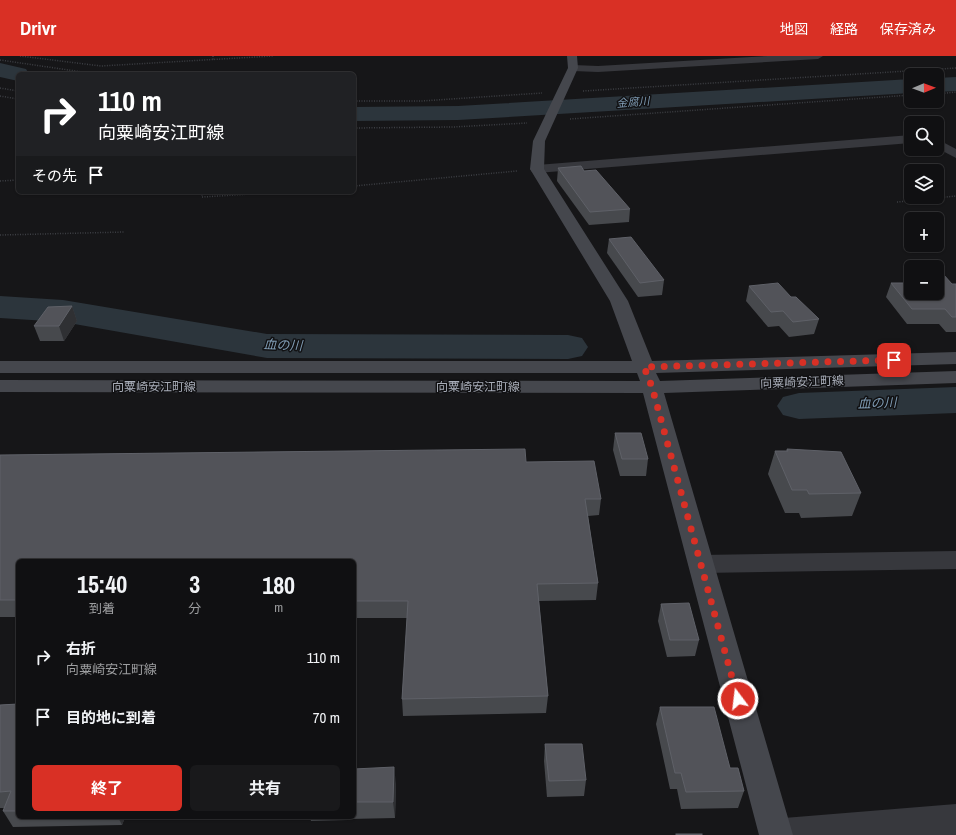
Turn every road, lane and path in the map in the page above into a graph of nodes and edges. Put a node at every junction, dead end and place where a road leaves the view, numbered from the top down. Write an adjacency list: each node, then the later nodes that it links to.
1 (20, 56): 7 (path)
2 (213, 56): 7 (path)
3 (273, 56): 7 (path)
4 (572, 56): 8 (main road)
5 (818, 56): 8 (street)
6 (0, 60): 10 (path)
7 (213, 60)
8 (572, 68): 13 (main road)
9 (956, 68): 13 (path)
10 (82, 72)
11 (0, 88): 12 (path)
12 (16, 91)
13 (562, 92): 19 (path); 20 (main road)
14 (956, 92): 15 (path)
15 (944, 93)
16 (0, 96): 18 (path)
17 (904, 96): 20 (path)
18 (16, 99)
19 (356, 101)
20 (547, 122): 21 (path); 27 (main road)
21 (356, 128)
22 (944, 136): 23 (street)
23 (950, 136)
24 (904, 140): 27 (street)
25 (944, 147): 26 (street)
26 (956, 154)
27 (537, 169): 30 (path); 40 (main road)
28 (16, 180): 29 (path)
29 (0, 181)
30 (356, 186)
31 (202, 194): 32 (path)
32 (251, 194)
33 (956, 196): 34 (path)
34 (897, 202)
35 (125, 232): 36 (path)
36 (0, 236)
37 (956, 358): 40 (main road, 向粟崎安江町線)
38 (0, 367): 40 (main road, 向粟崎安江町線)
39 (956, 376): 40 (main road, 向粟崎安江町線)
40 (648, 377): 41 (main road, 向粟崎安江町線); 43 (main road)
41 (0, 386)
42 (956, 560): 43 (street)
43 (701, 564): 45 (main road)
44 (956, 820): 46 (street)
45 (776, 835)
46 (784, 835)

